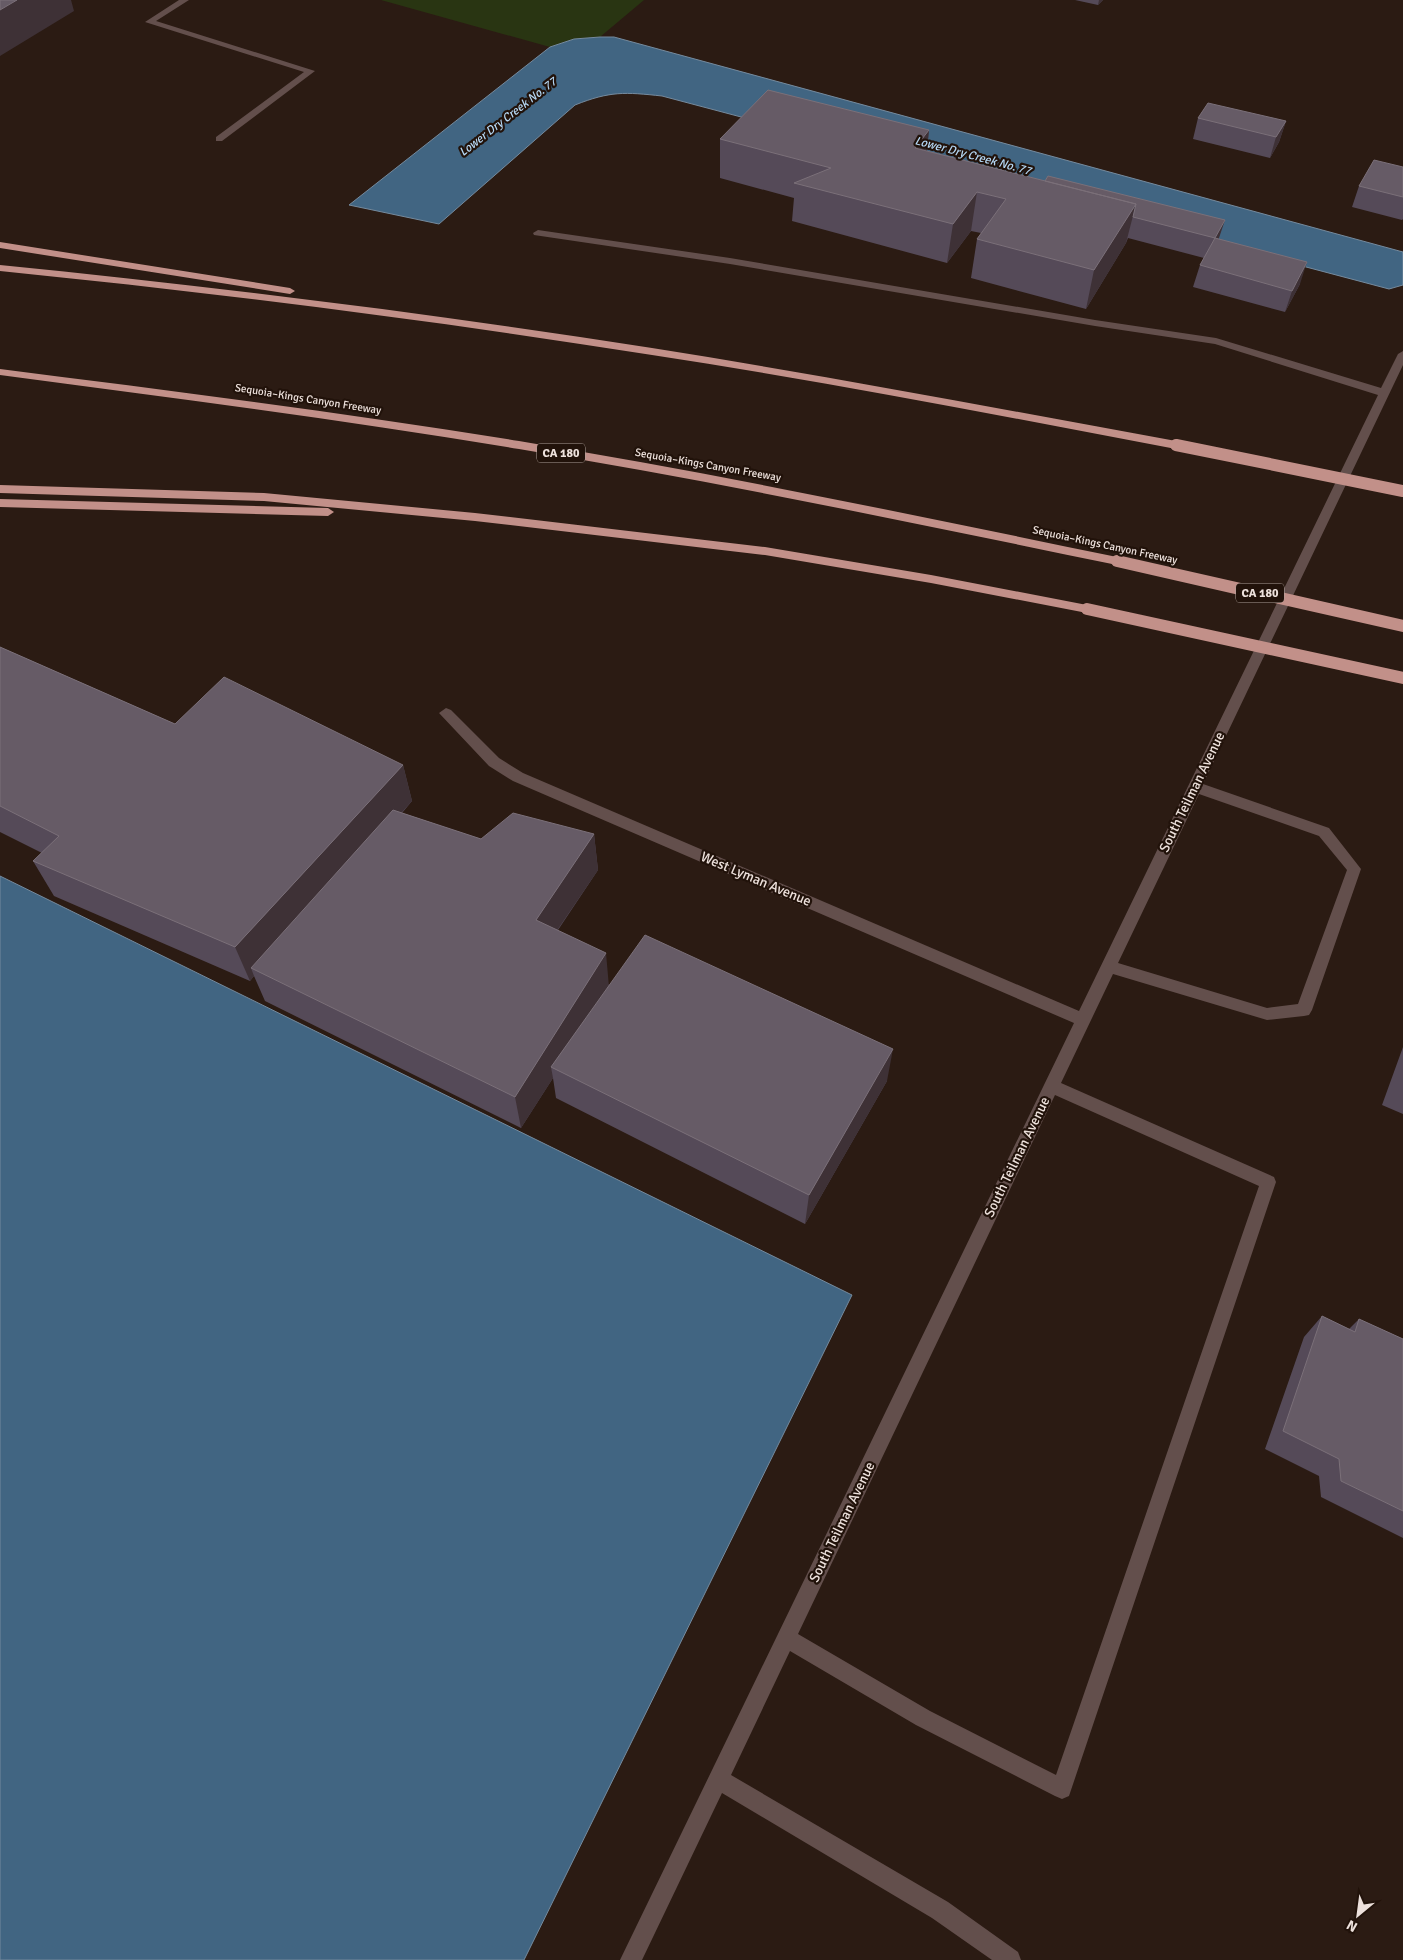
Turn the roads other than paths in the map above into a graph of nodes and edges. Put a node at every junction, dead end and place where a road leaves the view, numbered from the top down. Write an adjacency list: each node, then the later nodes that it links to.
1 (185, 0): 2 (street)
2 (219, 139)
3 (538, 234): 9 (street)
4 (0, 245): 6 (highway)
5 (0, 268): 6 (highway)
6 (590, 342): 11 (highway, bridge)
7 (1403, 354): 9 (street, South Teilman Avenue)
8 (0, 372): 14 (highway, Sequoia–Kings Canyon Freeway / CA 180, bridge)
9 (1384, 393): 17 (street, South Teilman Avenue)
10 (0, 489): 13 (highway)
11 (1403, 491)
12 (0, 503): 13 (highway)
13 (475, 517): 15 (highway, bridge)
14 (1403, 626)
15 (1403, 678)
16 (446, 713): 19 (street, West Lyman Avenue)
17 (1195, 787): 18 (street, South Teilman Avenue); 18 (street)
18 (1109, 967): 19 (street, South Teilman Avenue)
19 (1083, 1020): 20 (street, South Teilman Avenue)
20 (1051, 1086): 21 (street, South Teilman Avenue); 21 (street)
21 (786, 1638): 22 (street, South Teilman Avenue)
22 (718, 1779): 23 (street, South Teilman Avenue); 24 (street)
23 (631, 1960)
24 (1010, 1960)

